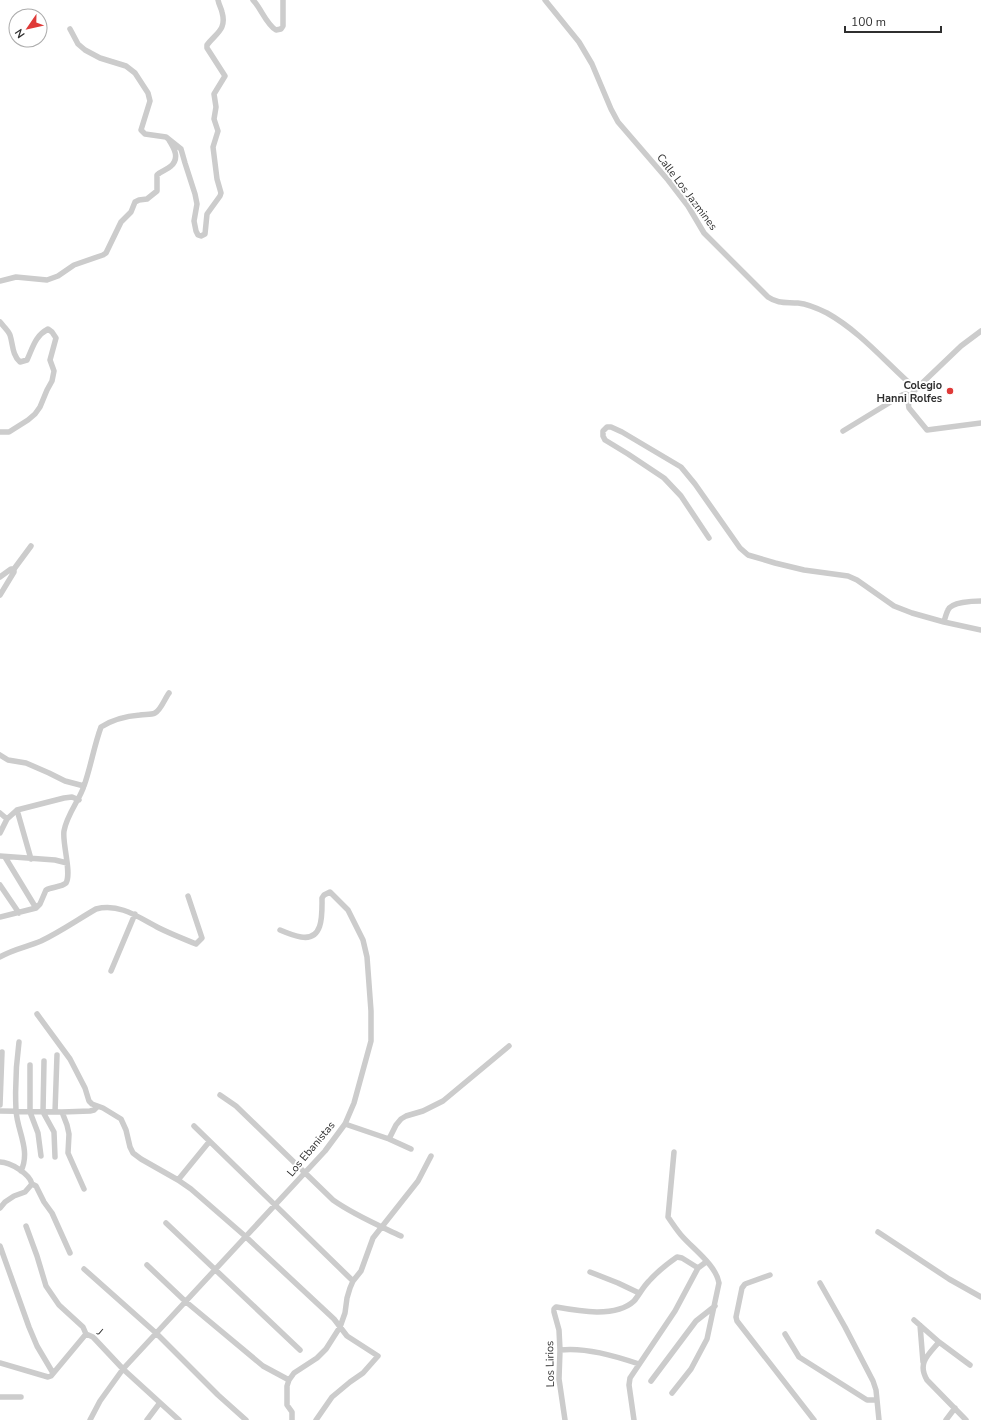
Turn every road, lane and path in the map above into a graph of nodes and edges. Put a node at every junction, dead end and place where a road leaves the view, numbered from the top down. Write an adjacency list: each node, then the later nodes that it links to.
1 (218, 0): 6 (street)
2 (253, 0): 3 (street)
3 (283, 0)
4 (545, 0): 10 (street, Calle Los Jazmines)
5 (70, 29): 6 (street)
6 (166, 137): 7 (street)
7 (0, 282)
8 (0, 322): 14 (street)
9 (981, 331): 10 (street)
10 (916, 389): 11 (street)
11 (911, 396): 12 (street); 13 (street)
12 (981, 423)
13 (843, 431)
14 (0, 432)
15 (709, 538): 21 (street)
16 (31, 546): 17 (street)
17 (14, 569): 18 (street); 19 (street)
18 (0, 577)
19 (0, 595)
20 (981, 601): 21 (street)
21 (944, 622): 22 (street)
22 (981, 630)
23 (169, 692): 25 (street)
24 (0, 755): 25 (street)
25 (84, 786): 26 (street)
26 (79, 800): 27 (street); 33 (street)
27 (17, 810): 29 (street); 32 (street)
28 (0, 813): 29 (street)
29 (7, 819): 30 (street)
30 (0, 833)
31 (3, 856): 32 (street); 36 (street)
32 (31, 859): 33 (street)
33 (67, 863): 36 (street)
34 (0, 885): 37 (street)
35 (188, 896): 38 (street)
36 (36, 908): 37 (street)
37 (19, 913): 39 (street)
38 (135, 914): 41 (street); 42 (street)
39 (0, 918)
40 (280, 930): 58 (street, Los Ebanistas)
41 (0, 957)
42 (111, 971)
43 (38, 1014): 52 (street)
44 (20, 1042): 54 (street)
45 (509, 1046): 60 (street)
46 (2, 1052): 51 (street)
47 (57, 1055): 57 (street)
48 (44, 1061): 56 (street)
49 (30, 1065): 55 (street)
50 (220, 1095): 69 (street)
51 (0, 1105)
52 (96, 1106): 57 (street); 70 (street)
53 (0, 1111): 54 (street)
54 (16, 1112): 55 (street); 68 (street)
55 (30, 1112): 56 (street); 64 (street)
56 (43, 1112): 57 (street); 66 (street)
57 (59, 1112): 72 (street)
58 (345, 1124): 60 (street); 69 (street, Los Ebanistas)
59 (194, 1126): 61 (street)
60 (389, 1139): 62 (street)
61 (209, 1142): 70 (street); 73 (street)
62 (411, 1149)
63 (674, 1152): 83 (street)
64 (41, 1156)
65 (431, 1156): 77 (street)
66 (56, 1157)
67 (0, 1162): 68 (street)
68 (21, 1171): 71 (street)
69 (306, 1173): 73 (street, Los Ebanistas); 77 (street)
70 (178, 1180): 79 (street)
71 (32, 1184): 74 (street); 82 (street)
72 (84, 1189)
73 (276, 1205): 79 (street, Los Ebanistas); 90 (street)
74 (0, 1208)
75 (166, 1223): 87 (street)
76 (26, 1226): 100 (street)
77 (382, 1227): 80 (street); 90 (street)
78 (878, 1232): 93 (street)
79 (245, 1236): 87 (street, Los Ebanistas); 98 (street)
80 (401, 1236)
81 (0, 1246): 110 (street)
82 (70, 1253)
83 (706, 1262): 85 (street); 95 (street)
84 (147, 1266): 94 (street)
85 (698, 1268): 92 (street); 107 (street)
86 (84, 1269): 99 (street)
87 (215, 1269): 94 (street, Los Ebanistas); 103 (street)
88 (590, 1272): 92 (street)
89 (770, 1275): 127 (street)
90 (353, 1281): 98 (street)
91 (820, 1283): 116 (street)
92 (639, 1293): 104 (street, Los Lirios)
93 (981, 1297)
94 (185, 1301): 99 (street, Los Ebanistas); 111 (street)
95 (715, 1306): 112 (street); 113 (street)
96 (914, 1320): 97 (street)
97 (920, 1325): 102 (street); 106 (street)
98 (340, 1327): 111 (street); 124 (street)
99 (156, 1333): 109 (street, Los Ebanistas); 122 (street)
100 (86, 1334): 109 (street, J); 110 (street, J)
101 (785, 1334): 116 (street)
102 (940, 1342): 106 (street); 108 (street)
103 (300, 1350)
104 (560, 1350): 107 (street); 125 (street, Los Lirios)
105 (0, 1363): 110 (street)
106 (923, 1363): 118 (street)
107 (639, 1364): 126 (street)
108 (970, 1365)
109 (123, 1369): 117 (street, J); 119 (street, Los Ebanistas)
110 (53, 1373)
111 (289, 1380): 123 (street)
112 (652, 1381)
113 (672, 1393)
114 (0, 1396): 115 (street)
115 (21, 1396)
116 (876, 1400): 128 (street)
117 (160, 1404): 120 (street); 121 (street, J)
118 (955, 1408): 129 (street); 130 (street)
119 (90, 1420)
120 (147, 1420)
121 (179, 1420)
122 (246, 1420)
123 (292, 1420)
124 (316, 1420)
125 (565, 1420)
126 (634, 1420)
127 (814, 1420)
128 (879, 1420)
129 (946, 1420)
130 (966, 1420)

